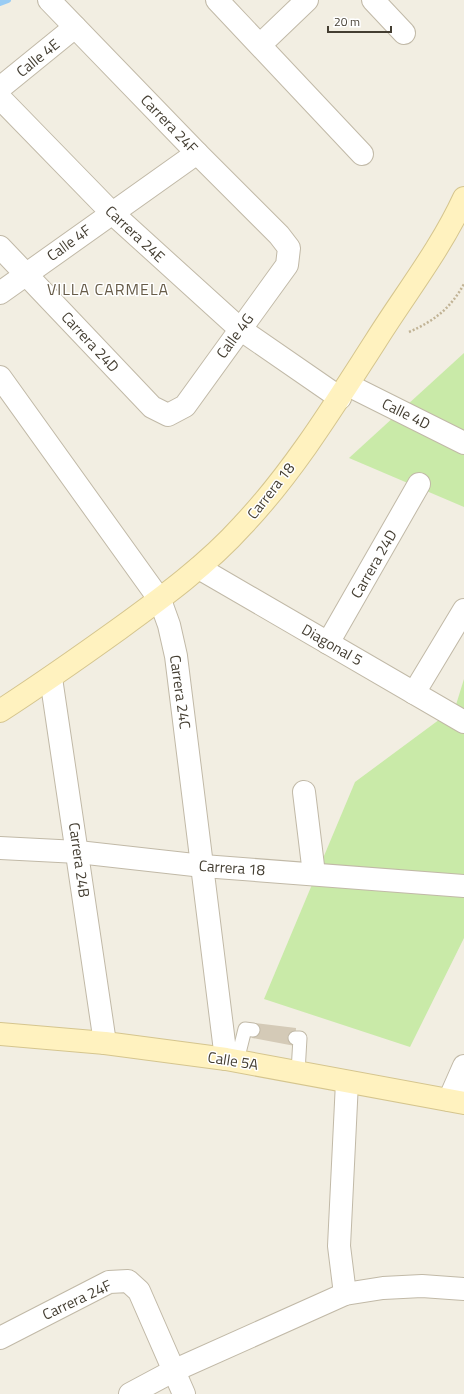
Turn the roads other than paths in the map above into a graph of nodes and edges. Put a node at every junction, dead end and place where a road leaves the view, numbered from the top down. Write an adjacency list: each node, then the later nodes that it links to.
1 (49, 0): 5 (street, Carrera 24F)
2 (217, 0): 7 (street)
3 (307, 0): 7 (street)
4 (373, 0): 6 (street)
5 (75, 28): 8 (street, Calle 4E); 10 (street, Carrera 24F)
6 (404, 33)
7 (260, 45): 11 (street)
8 (0, 88)
9 (0, 98): 13 (street, Carrera 24E)
10 (197, 153): 13 (street, Calle 4F); 15 (street, Carrera 24F)
11 (362, 154)
12 (464, 198): 20 (street, Carrera 18)
13 (110, 212): 16 (street, Calle 4F); 18 (street, Carrera 24E)
14 (0, 247): 16 (street, Carrera 24D)
15 (289, 248): 18 (street, Calle 4G)
16 (26, 274): 17 (street, Calle 4F); 21 (street, Carrera 24D)
17 (0, 293)
18 (240, 329): 20 (street, Carrera 24E); 21 (street, Calle 4G)
19 (0, 377): 25 (street, Carrera 24C)
20 (344, 392): 22 (street, Calle 4D); 24 (street, Carrera 18)
21 (168, 415)
22 (464, 443)
23 (419, 484): 27 (street, Carrera 24D)
24 (199, 568): 25 (street, Carrera 18); 27 (street, Diagonal 5)
25 (160, 600): 28 (street, Carrera 18); 35 (street, Carrera 24C)
26 (464, 610): 29 (street)
27 (328, 643): 29 (street, Diagonal 5)
28 (51, 678): 30 (street, Carrera 18); 34 (street, Carrera 24B)
29 (414, 693): 31 (street, Diagonal 5)
30 (0, 711)
31 (464, 722)
32 (304, 792): 36 (street)
33 (0, 848): 34 (street, Carrera 18)
34 (78, 852): 35 (street, Carrera 18); 41 (street, Carrera 24B)
35 (203, 866): 36 (street, Carrera 18); 42 (street, Carrera 24C)
36 (314, 874): 37 (street, Carrera 18)
37 (464, 886)
38 (254, 1030): 42 (lane)
39 (0, 1034): 41 (street, Calle 5A)
40 (295, 1038): 44 (lane)
41 (105, 1042): 42 (street, Calle 5A)
42 (232, 1060): 44 (street, Calle 5A)
43 (464, 1066): 46 (street)
44 (298, 1072): 45 (street, Calle 5A)
45 (346, 1082): 46 (street, Calle 5A); 48 (street)
46 (456, 1102)
47 (464, 1289): 48 (street)
48 (345, 1294): 50 (street)
49 (0, 1338): 50 (street, Carrera 24F)
50 (173, 1371): 51 (street); 52 (street, Carrera 24F)
51 (130, 1394)
52 (184, 1394)

